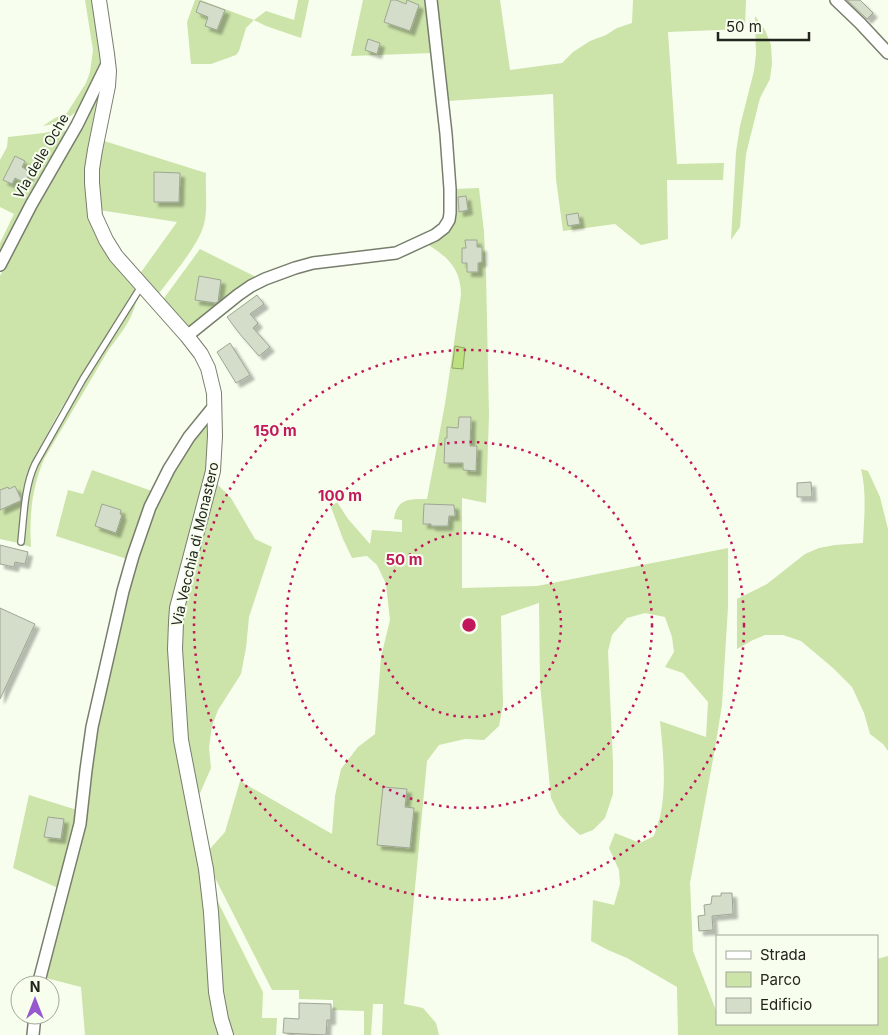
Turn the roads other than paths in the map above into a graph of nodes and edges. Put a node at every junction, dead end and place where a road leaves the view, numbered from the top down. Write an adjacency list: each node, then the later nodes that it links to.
1 (98, 0): 5 (street, Via Vecchia di Monastero)
2 (430, 0): 8 (street)
3 (836, 0): 4 (street)
4 (888, 53)
5 (108, 61): 6 (street, Via delle Oche); 7 (street, Via Vecchia di Monastero)
6 (0, 265)
7 (142, 285): 8 (street, Via Vecchia di Monastero); 10 (lane)
8 (186, 336): 9 (street, Via Vecchia di Monastero)
9 (215, 405): 11 (street); 12 (street, Via Vecchia di Monastero)
10 (21, 542)
11 (41, 975)
12 (226, 1035)

